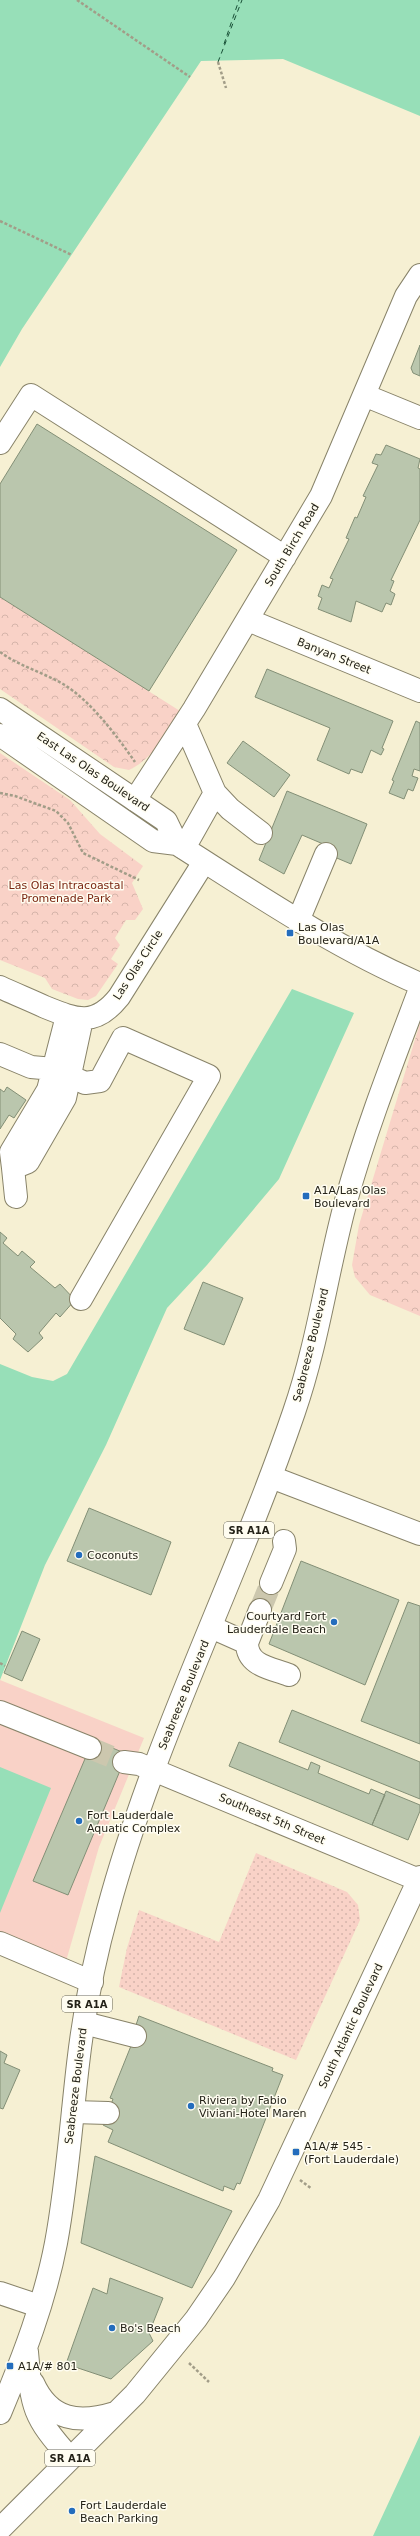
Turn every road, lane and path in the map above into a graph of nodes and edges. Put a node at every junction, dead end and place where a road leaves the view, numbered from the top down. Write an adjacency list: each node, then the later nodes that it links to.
1 (77, 0): 3 (path)
2 (218, 62): 4 (path)
3 (190, 78)
4 (226, 88)
5 (0, 221): 6 (path)
6 (72, 255)
7 (420, 275): 8 (main road, South Birch Road)
8 (364, 395): 9 (main road); 11 (main road, South Birch Road)
9 (420, 418)
10 (0, 443): 11 (main road)
11 (285, 557): 12 (main road, South Birch Road)
12 (248, 620): 14 (main road, Banyan Street); 16 (main road, South Birch Road)
13 (0, 652): 18 (path)
14 (420, 691)
15 (0, 709): 19 (main road, East Las Olas Boulevard)
16 (185, 724): 21 (main road); 22 (main road, South Birch Road)
17 (0, 735): 19 (main road, East Las Olas Boulevard)
18 (138, 766)
19 (75, 773): 22 (main road, East Las Olas Boulevard); 24 (main road, East Las Olas Boulevard)
20 (0, 793): 27 (path)
21 (215, 793): 23 (main road); 24 (main road)
22 (135, 800): 24 (main road, East Las Olas Boulevard)
23 (261, 833)
24 (180, 846): 26 (main road, East Las Olas Boulevard)
25 (326, 854): 28 (main road)
26 (204, 862): 28 (main road, East Las Olas Boulevard); 32 (main road, Las Olas Circle)
27 (139, 880)
28 (298, 921): 29 (main road, East Las Olas Boulevard)
29 (420, 984)
30 (0, 987): 33 (main road)
31 (420, 989): 39 (main road, Seabreeze Boulevard / SR A1A)
32 (106, 1011): 33 (main road, Las Olas Circle); 34 (main road)
33 (74, 1017): 36 (main road)
34 (123, 1038): 36 (main road); 38 (main road)
35 (0, 1054): 36 (main road)
36 (62, 1073): 37 (main road)
37 (16, 1197)
38 (81, 1299)
39 (271, 1477): 40 (main road); 44 (main road, Seabreeze Boulevard / SR A1A)
40 (420, 1534)
41 (284, 1541): 42 (main road)
42 (271, 1583)
43 (260, 1610): 45 (main road)
44 (212, 1627): 45 (main road); 52 (main road, Seabreeze Boulevard / SR A1A)
45 (247, 1643): 48 (main road)
46 (0, 1664): 47 (path)
47 (5, 1666)
48 (289, 1675)
49 (0, 1712): 50 (main road)
50 (90, 1748)
51 (124, 1762): 52 (main road, Southeast 5th Street)
52 (154, 1770): 53 (main road, Southeast 5th Street); 55 (main road, Seabreeze Boulevard / SR A1A)
53 (419, 1878): 69 (main road, South Atlantic Boulevard / SR A1A)
54 (0, 1943): 55 (main road)
55 (92, 1982): 56 (main road, Seabreeze Boulevard / SR A1A)
56 (84, 2023): 57 (main road); 58 (main road, Seabreeze Boulevard / SR A1A)
57 (135, 2036)
58 (73, 2112): 59 (main road); 63 (main road, Seabreeze Boulevard / SR A1A)
59 (108, 2113)
60 (299, 2180): 61 (path)
61 (312, 2189)
62 (0, 2293): 63 (main road)
63 (39, 2306): 64 (main road, Seabreeze Boulevard / SR A1A)
64 (26, 2347): 66 (main road); 68 (main road, Seabreeze Boulevard / SR A1A)
65 (189, 2363): 67 (path)
66 (29, 2374): 69 (main road); 70 (main road)
67 (209, 2382)
68 (0, 2413)
69 (116, 2413): 70 (main road, South Atlantic Boulevard / SR A1A)
70 (70, 2458): 71 (main road, South Atlantic Boulevard / SR A1A)
71 (0, 2529)

